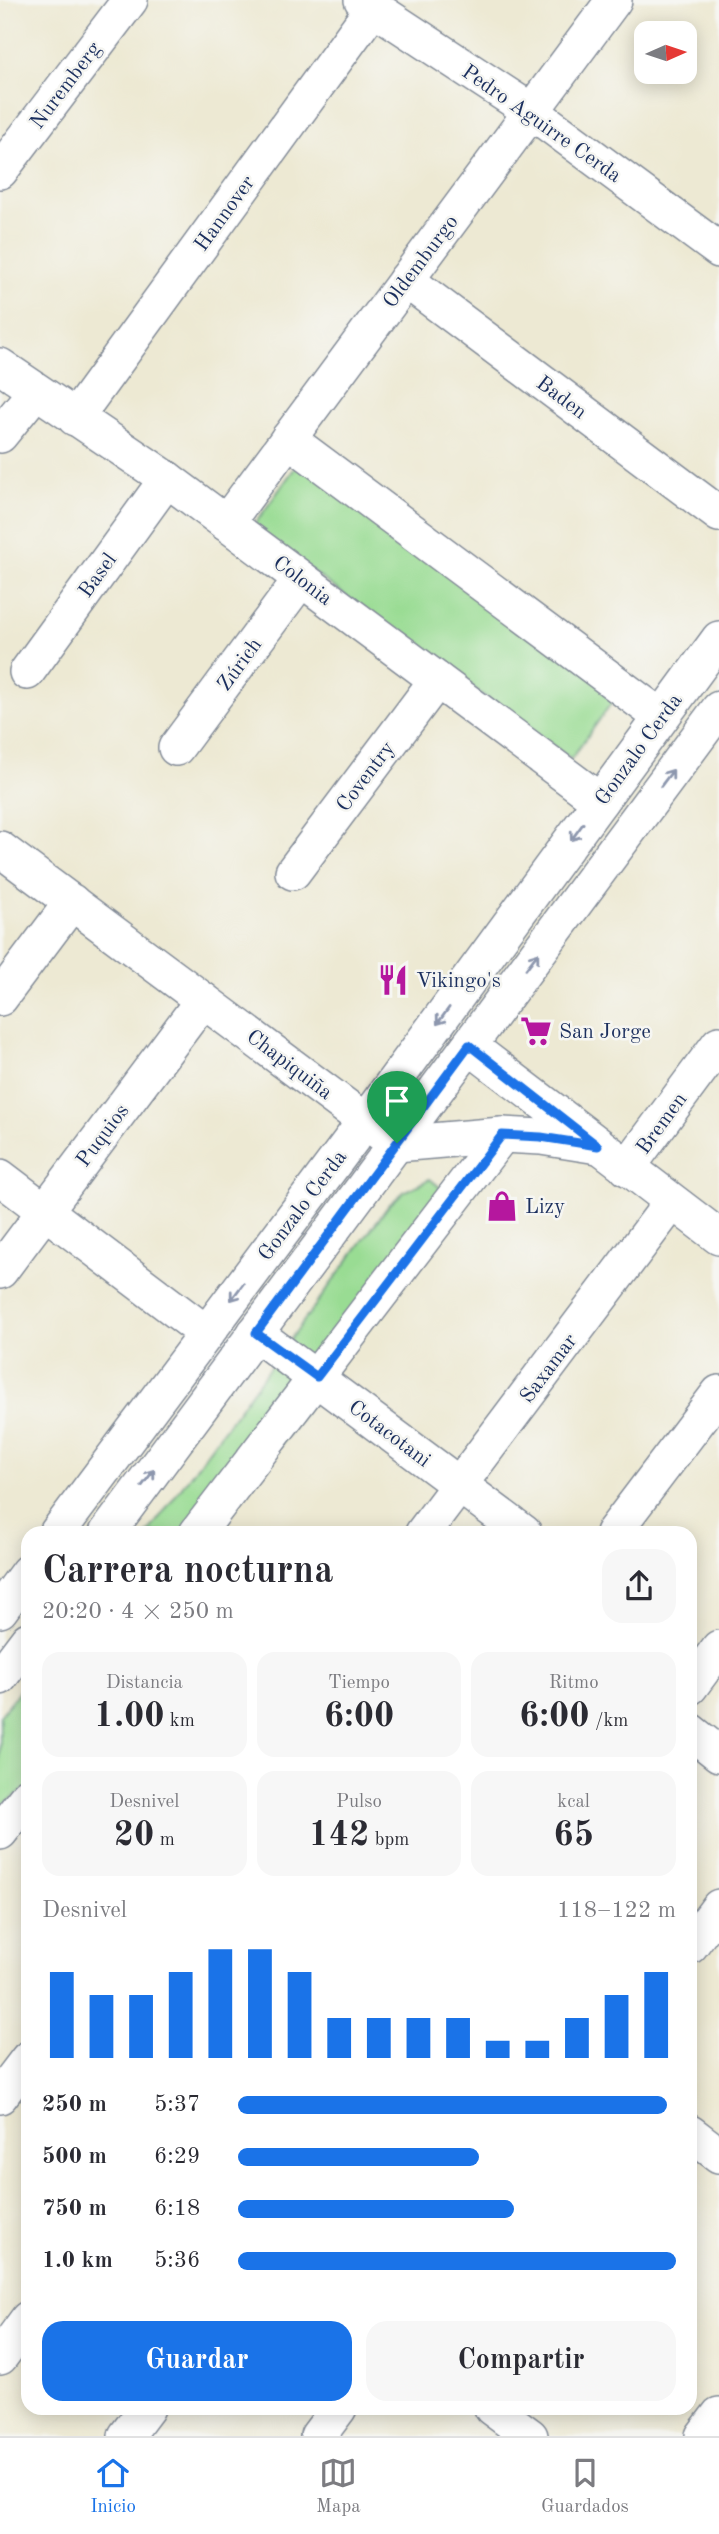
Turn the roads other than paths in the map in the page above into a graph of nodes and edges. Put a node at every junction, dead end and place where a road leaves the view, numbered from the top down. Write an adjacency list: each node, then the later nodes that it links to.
1 (130, 0): 5 (street, Nuremberg)
2 (614, 0): 4 (street, Oldemburgo)
3 (368, 4): 4 (street, Pedro Aguirre Cerda); 10 (street, Hannover)
4 (531, 111): 6 (street, Pedro Aguirre Cerda); 7 (street, Oldemburgo)
5 (0, 171)
6 (719, 250)
7 (406, 280): 12 (street, Oldemburgo); 14 (street, Baden)
8 (0, 366): 9 (street, Colonia)
9 (35, 392): 10 (street, Colonia); 11 (street)
10 (75, 418): 13 (street, Colonia)
11 (0, 435)
12 (288, 439): 15 (street, Oldemburgo); 21 (street)
13 (167, 479): 15 (street, Colonia); 18 (street, Basel)
14 (719, 514)
15 (226, 523): 16 (street, Colonia)
16 (301, 579): 19 (street, Colonia); 22 (street, Zúrich)
17 (719, 639): 21 (street, Gonzalo Cerda)
18 (27, 672)
19 (437, 680): 23 (street, Colonia); 25 (street, Coventry)
20 (719, 709): 30 (street, Gonzalo Cerda, one-way to 20)
21 (662, 717): 23 (street, Gonzalo Cerda)
22 (176, 748)
23 (600, 801): 31 (street, Gonzalo Cerda, one-way to 31)
24 (0, 849): 26 (street, Chapiquiña)
25 (293, 872)
26 (72, 902): 27 (street); 28 (street, Chapiquiña)
27 (0, 998)
28 (204, 1000): 31 (street, Chapiquiña); 38 (street, Puquios)
29 (719, 1044): 35 (street, Bremen)
30 (469, 1045): 33 (street, Gonzalo Cerda); 34 (street)
31 (366, 1120): 33 (street, Chapiquiña); 42 (street, Gonzalo Cerda, one-way to 42)
32 (502, 1135): 33 (street); 34 (street); 43 (street)
33 (397, 1143): 41 (street, Gonzalo Cerda)
34 (598, 1146): 35 (street)
35 (627, 1168): 37 (street)
36 (0, 1177): 38 (street)
37 (672, 1202): 39 (street); 45 (street, Saxamar)
38 (45, 1211): 40 (street, Puquios); 42 (street)
39 (719, 1237)
40 (0, 1271)
41 (256, 1333): 43 (street, Cotacotani); 47 (street, Gonzalo Cerda, one-way to 41)
42 (206, 1334): 46 (street, Gonzalo Cerda)
43 (317, 1377): 45 (street, Cotacotani); 48 (street)
44 (719, 1393): 51 (street)
45 (460, 1485): 49 (street, Saxamar); 50 (street, Cotacotani)
46 (62, 1526)
47 (112, 1526)
48 (202, 1526)
49 (428, 1526)
50 (515, 1526)
51 (618, 1526)
52 (21, 1582): 53 (street)
53 (0, 1611): 54 (street)
54 (21, 1628)
55 (21, 1649): 56 (street)
56 (0, 1677)
57 (697, 1737): 58 (street)
58 (719, 1754)
59 (21, 1805): 60 (street)
60 (0, 1832)
61 (719, 1907): 62 (street)
62 (697, 1937)
63 (20, 2059): 64 (street)
64 (0, 2096)
65 (697, 2138): 66 (street)
66 (719, 2155)
67 (21, 2328): 68 (street)
68 (0, 2357)
69 (142, 2415): 72 (street)
70 (334, 2415): 73 (street)
71 (719, 2415): 74 (street)
72 (125, 2436)
73 (318, 2436)
74 (703, 2436)

